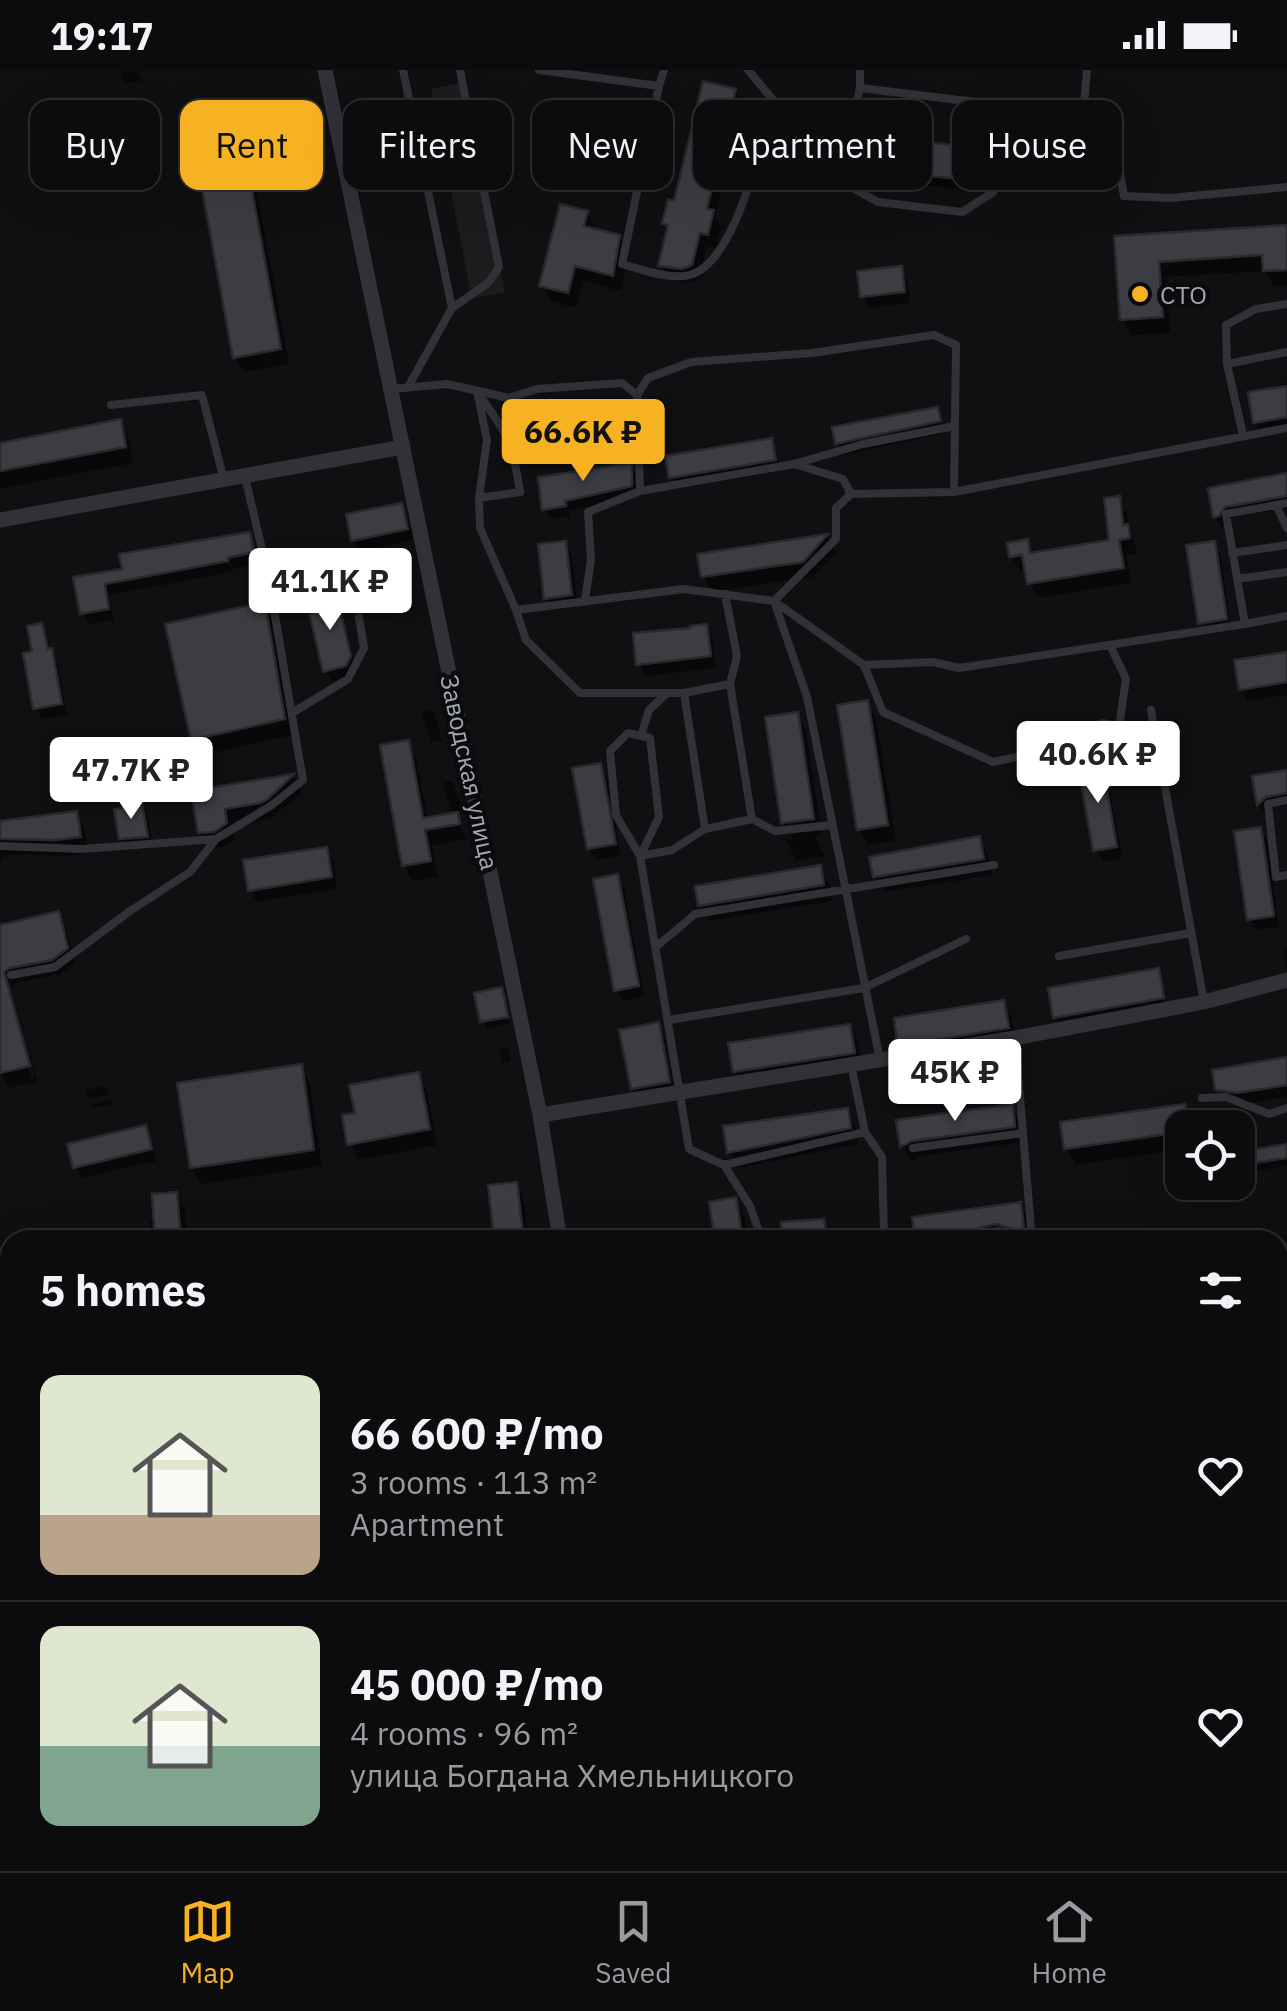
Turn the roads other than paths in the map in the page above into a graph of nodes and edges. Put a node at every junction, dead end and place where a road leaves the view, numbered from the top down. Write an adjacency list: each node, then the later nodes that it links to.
1 (324, 70): 20 (street, Заводская улица)
2 (402, 70): 17 (lane)
3 (460, 70): 17 (lane)
4 (539, 70): 9 (lane)
5 (664, 70): 9 (lane)
6 (748, 70): 9 (lane)
7 (860, 70): 10 (lane)
8 (1088, 70): 12 (lane)
9 (658, 86)
10 (860, 88): 11 (lane); 15 (lane)
11 (959, 100)
12 (1085, 100)
13 (1122, 185): 14 (lane)
14 (1287, 186)
15 (995, 190)
16 (1287, 304): 19 (lane)
17 (452, 308): 20 (lane)
18 (1287, 352): 19 (lane)
19 (1226, 364): 26 (lane)
20 (400, 388): 21 (lane); 27 (street, Заводская улица)
21 (476, 391): 22 (lane); 34 (lane); 34 (lane)
22 (637, 395): 24 (lane); 31 (lane)
23 (112, 405): 30 (lane)
24 (955, 426): 28 (lane); 32 (lane)
25 (1287, 428): 26 (lane)
26 (1243, 435): 32 (lane)
27 (403, 447): 29 (street); 85 (street, Заводская улица)
28 (794, 464): 31 (lane); 33 (lane)
29 (245, 476): 30 (street); 56 (lane)
30 (224, 480): 37 (street)
31 (640, 492): 44 (lane)
32 (954, 492): 33 (lane)
33 (851, 494): 45 (lane)
34 (478, 498): 46 (lane)
35 (1287, 504): 36 (lane)
36 (1276, 506): 38 (lane); 40 (lane)
37 (0, 520)
38 (1287, 528)
39 (1287, 545): 40 (lane)
40 (1232, 553): 42 (lane)
41 (1287, 572): 42 (lane)
42 (1237, 580): 49 (lane)
43 (724, 594): 44 (lane); 45 (lane); 52 (lane)
44 (585, 600): 46 (lane)
45 (774, 601): 51 (lane); 62 (lane)
46 (516, 610): 54 (lane)
47 (1287, 616): 49 (lane)
48 (360, 617): 56 (lane)
49 (1245, 624): 50 (lane)
50 (1110, 645): 51 (lane); 57 (lane)
51 (864, 665): 57 (lane)
52 (730, 684): 53 (lane); 61 (lane)
53 (684, 693): 54 (lane); 63 (lane)
54 (667, 694): 58 (lane)
55 (1150, 710): 59 (lane)
56 (292, 712): 64 (lane)
57 (1119, 728): 59 (lane)
58 (641, 736): 66 (lane); 66 (lane)
59 (1155, 736): 70 (lane)
60 (1287, 800): 68 (lane)
61 (752, 820): 62 (lane); 63 (lane)
62 (832, 825): 69 (lane)
63 (706, 830): 66 (lane)
64 (216, 839): 65 (lane); 74 (lane)
65 (0, 846)
66 (640, 856): 72 (lane)
67 (994, 866): 69 (lane)
68 (1287, 875)
69 (845, 891): 72 (lane); 76 (lane)
70 (1192, 933): 73 (lane); 77 (lane)
71 (966, 940): 76 (lane)
72 (656, 947): 78 (lane)
73 (1059, 956)
74 (10, 975)
75 (1287, 980): 77 (street)
76 (864, 988): 78 (lane); 80 (lane)
77 (1204, 1002): 79 (street)
78 (668, 1020): 82 (lane)
79 (1015, 1038): 80 (street); 87 (lane)
80 (880, 1060): 81 (street)
81 (850, 1064): 82 (street); 86 (lane)
82 (681, 1094): 85 (street); 89 (lane)
83 (1202, 1098): 84 (lane)
84 (1287, 1108)
85 (540, 1115): 90 (street, Заводская улица)
86 (865, 1132): 89 (lane); 92 (lane)
87 (1023, 1133): 88 (lane); 93 (lane)
88 (913, 1148)
89 (724, 1165): 91 (lane)
90 (558, 1230)
91 (758, 1230)
92 (883, 1230)
93 (1031, 1230)

